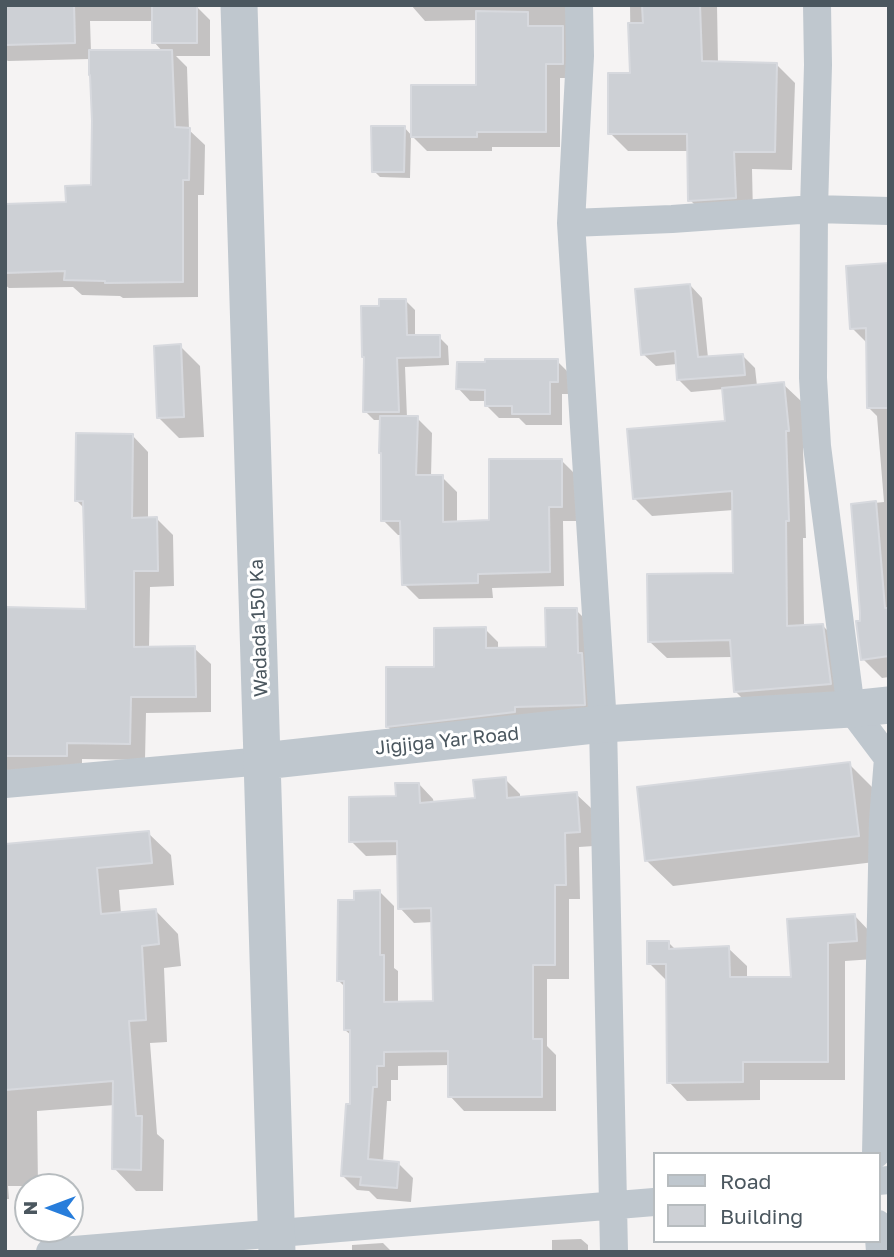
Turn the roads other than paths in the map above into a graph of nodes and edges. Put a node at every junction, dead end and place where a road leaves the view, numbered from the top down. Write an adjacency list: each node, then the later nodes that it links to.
1 (239, 5): 10 (street, Wadada 150 Ka)
2 (579, 5): 6 (street)
3 (817, 5): 4 (street)
4 (814, 209): 5 (street); 6 (street); 8 (street)
5 (889, 211)
6 (571, 223): 9 (street)
7 (889, 705): 8 (street, Jigjiga Yar Road)
8 (851, 709): 9 (street, Jigjiga Yar Road); 12 (street)
9 (603, 724): 10 (street, Jigjiga Yar Road); 14 (street)
10 (263, 761): 11 (street, Jigjiga Yar Road); 15 (street, Wadada 150 Ka)
11 (5, 784)
12 (876, 1152)
13 (652, 1202): 14 (street)
14 (612, 1206): 15 (street); 17 (street)
15 (277, 1242): 16 (street)
16 (50, 1252)
17 (614, 1252)

